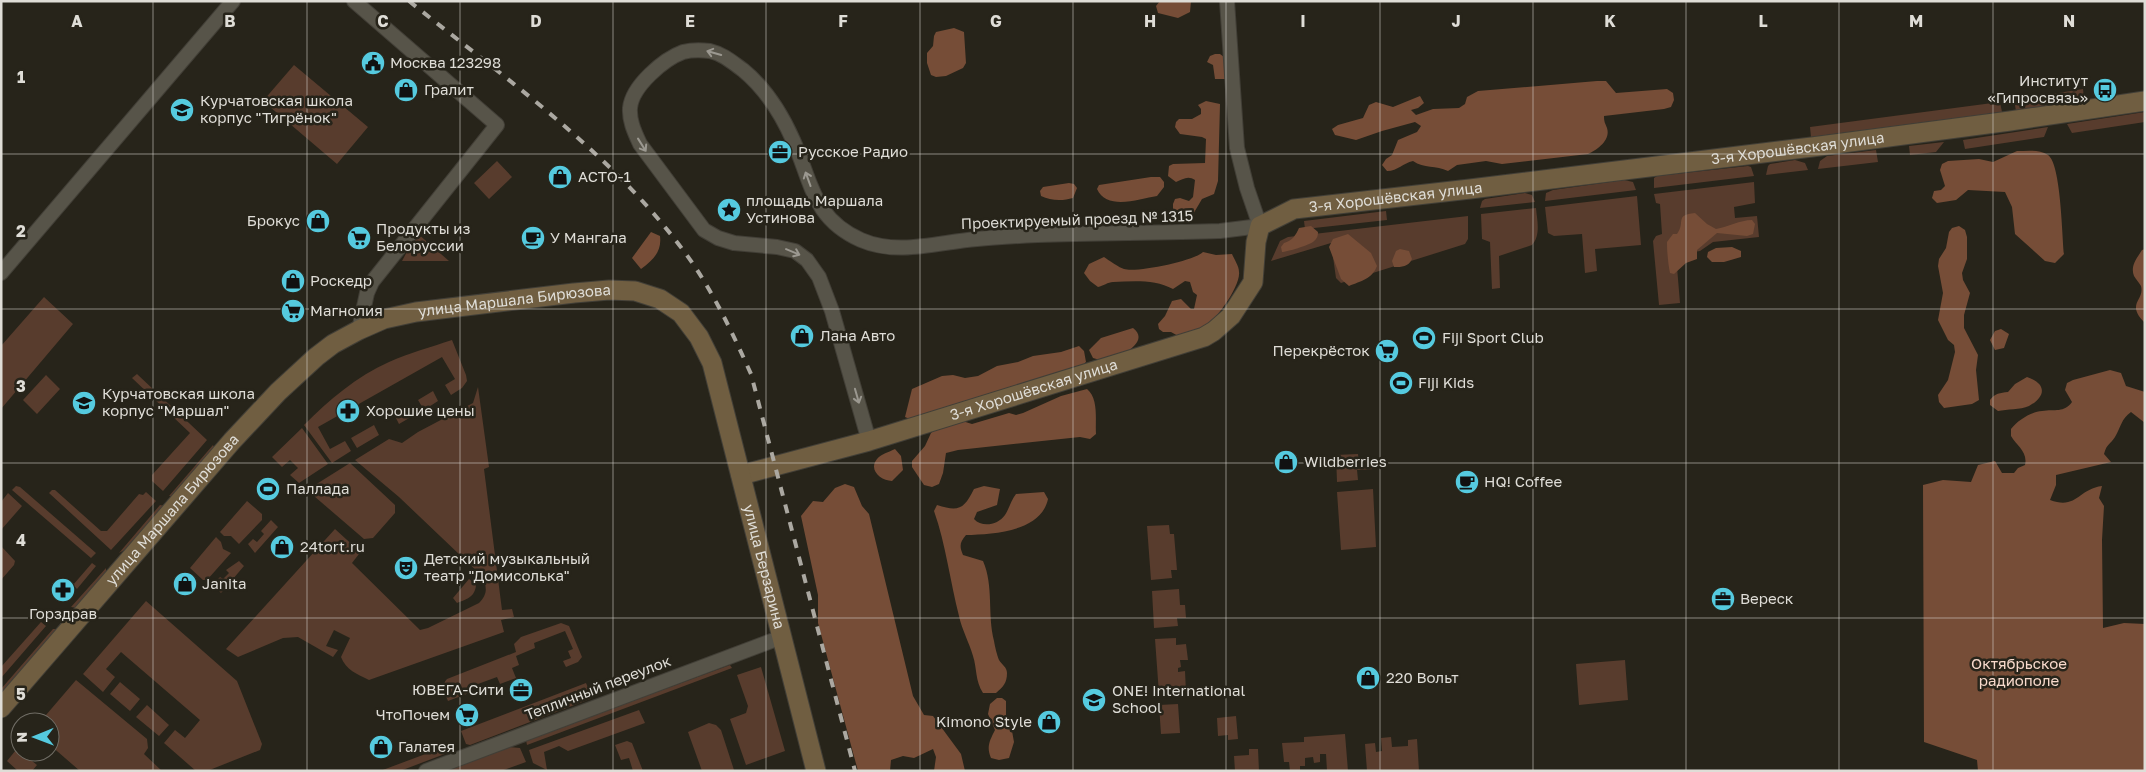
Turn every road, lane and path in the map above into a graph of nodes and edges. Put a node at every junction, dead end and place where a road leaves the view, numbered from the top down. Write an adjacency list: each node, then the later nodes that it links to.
1 (233, 1): 6 (street)
2 (354, 1): 7 (street)
3 (1227, 1): 5 (street)
4 (2145, 101): 5 (street, 3-я Хорошёвская улица)
5 (1260, 226): 9 (street, 3-я Хорошёвская улица); 9 (street, Проектируемый проезд № 1315, one-way to 9)
6 (1, 273)
7 (359, 330): 8 (street, улица Маршала Бирюзова); 12 (street, улица Маршала Бирюзова)
8 (712, 364): 10 (street, улица Берзарина)
9 (870, 441): 10 (street, 3-я Хорошёвская улица)
10 (741, 475): 11 (street, улица Берзарина)
11 (782, 637): 13 (street, Тепличный переулок); 14 (street, улица Берзарина)
12 (1, 708)
13 (426, 771)
14 (816, 771)

